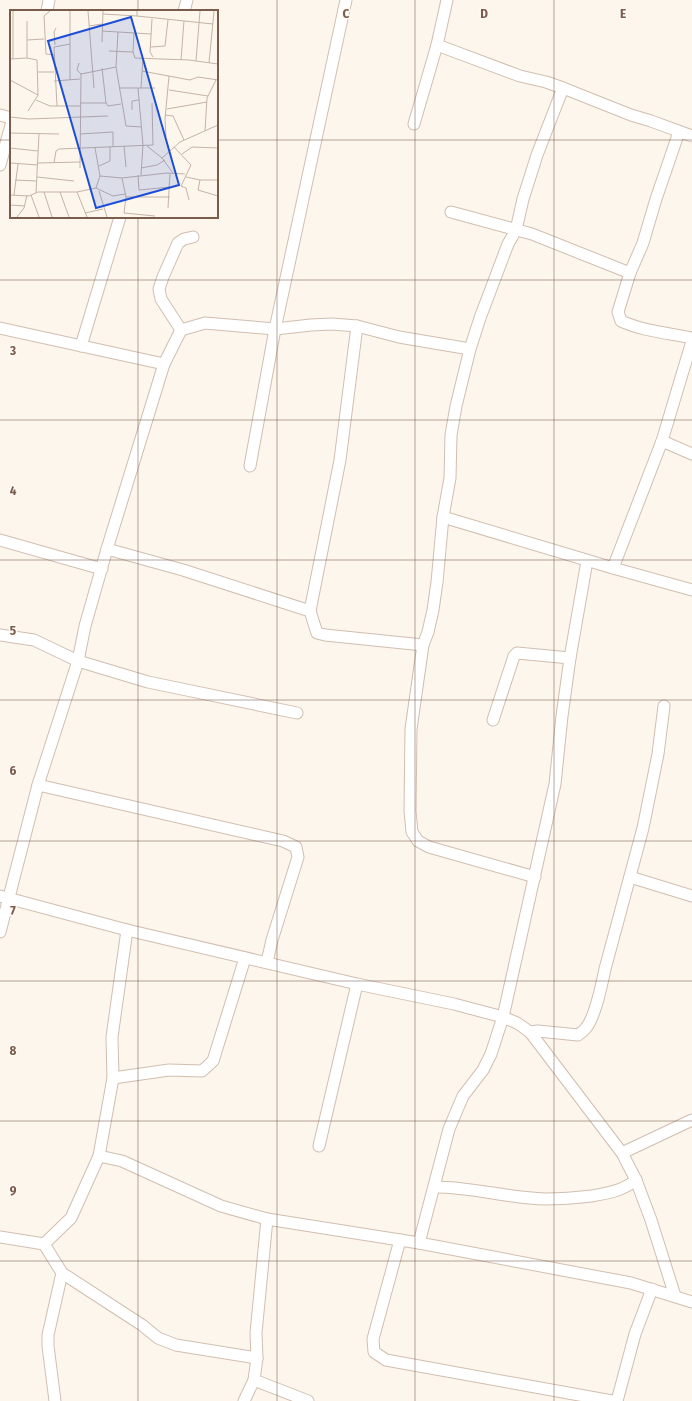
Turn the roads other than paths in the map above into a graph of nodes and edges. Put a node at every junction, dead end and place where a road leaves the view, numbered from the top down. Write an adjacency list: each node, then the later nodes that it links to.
1 (50, 0): 5 (street)
2 (187, 0): 6 (street)
3 (346, 0): 23 (street)
4 (447, 0): 7 (street)
5 (47, 10)
6 (184, 10)
7 (437, 45): 8 (street); 11 (street)
8 (563, 88): 13 (street); 18 (street)
9 (0, 115): 10 (street)
10 (10, 118)
11 (414, 124)
12 (10, 129): 15 (street)
13 (679, 132): 14 (street); 20 (street)
14 (692, 136)
15 (0, 165)
16 (451, 212): 18 (street)
17 (120, 218): 27 (street)
18 (516, 230): 20 (street); 28 (street)
19 (193, 237): 24 (street)
20 (630, 274): 25 (street)
21 (356, 326): 23 (street); 28 (street); 40 (street)
22 (0, 328): 27 (street)
23 (275, 329): 24 (street); 32 (street)
24 (181, 330): 29 (street)
25 (692, 338)
26 (692, 341): 30 (street)
27 (81, 346): 29 (street)
28 (470, 349): 33 (street)
29 (164, 364): 35 (street)
30 (662, 441): 31 (street); 37 (street)
31 (692, 454)
32 (250, 466)
33 (443, 517): 36 (street); 42 (street)
34 (0, 540): 38 (street)
35 (107, 549): 38 (street); 40 (street)
36 (587, 561): 37 (street); 43 (street)
37 (613, 568): 39 (street)
38 (102, 569): 44 (street)
39 (692, 590)
40 (310, 611): 42 (street)
41 (0, 635): 44 (street)
42 (423, 644): 49 (street)
43 (570, 658): 47 (street); 49 (street)
44 (78, 661): 46 (street); 48 (street)
45 (664, 706): 50 (street)
46 (297, 713)
47 (493, 720)
48 (38, 785): 52 (street); 56 (street)
49 (535, 877): 58 (street)
50 (630, 877): 51 (street); 59 (street)
51 (692, 896)
52 (5, 897): 53 (street); 54 (street)
53 (127, 930): 55 (street); 60 (street)
54 (0, 932)
55 (244, 958): 56 (street); 60 (street)
56 (267, 962): 57 (street)
57 (357, 984): 58 (street); 62 (street)
58 (503, 1017): 59 (street); 66 (street)
59 (530, 1032): 63 (street)
60 (113, 1078): 64 (street)
61 (692, 1120): 63 (street)
62 (319, 1146)
63 (622, 1153): 65 (street)
64 (99, 1156): 67 (street); 71 (street)
65 (636, 1180): 66 (street); 74 (street)
66 (435, 1187): 70 (street)
67 (267, 1219): 69 (street); 76 (street)
68 (0, 1237): 71 (street)
69 (400, 1240): 70 (street); 81 (street)
70 (419, 1243): 73 (street)
71 (44, 1244): 72 (street)
72 (62, 1273): 76 (street); 78 (street)
73 (652, 1289): 74 (street); 82 (street)
74 (675, 1296): 75 (street)
75 (692, 1302)
76 (257, 1358): 77 (street)
77 (254, 1380): 79 (street); 80 (street)
78 (55, 1401)
79 (244, 1401)
80 (308, 1401)
81 (612, 1401)
82 (617, 1401)

